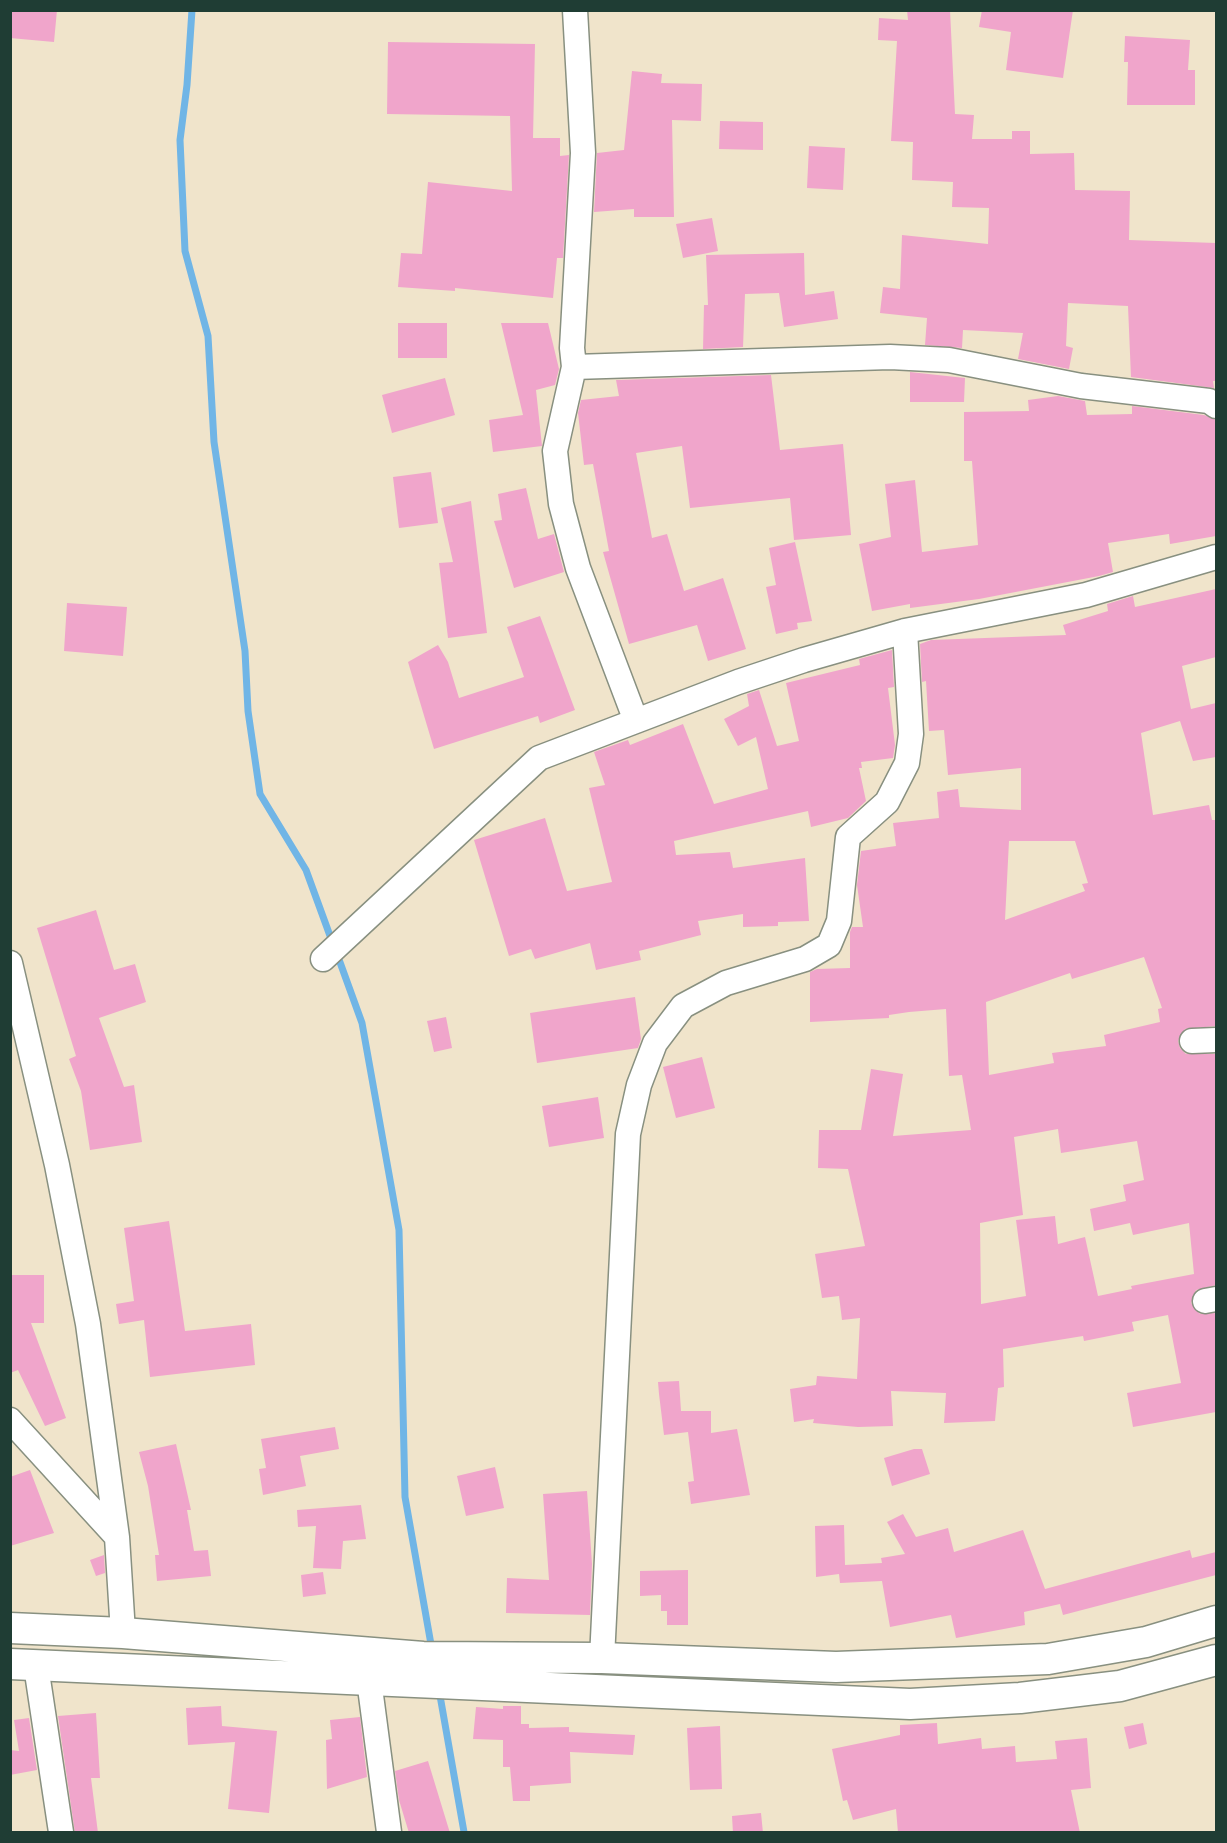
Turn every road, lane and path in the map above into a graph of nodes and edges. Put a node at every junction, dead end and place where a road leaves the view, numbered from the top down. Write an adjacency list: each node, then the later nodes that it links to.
1 (575, 19): 2 (street)
2 (574, 367): 3 (street); 6 (street)
3 (1216, 406)
4 (1216, 557): 5 (street)
5 (905, 631): 6 (street); 16 (street)
6 (636, 721): 7 (street)
7 (323, 959)
8 (10, 963): 12 (street)
9 (1216, 1040): 10 (street)
10 (1192, 1041)
11 (10, 1420): 12 (street)
12 (117, 1537): 15 (street)
13 (1216, 1621): 16 (main road)
14 (10, 1628): 15 (main road)
15 (123, 1633): 19 (main road)
16 (602, 1658): 20 (main road)
17 (1216, 1660): 20 (main road)
18 (23, 1665): 21 (main road); 22 (street)
19 (425, 1669): 20 (main road); 21 (main road)
20 (460, 1670)
21 (369, 1680): 23 (street)
22 (61, 1833)
23 (389, 1833)

